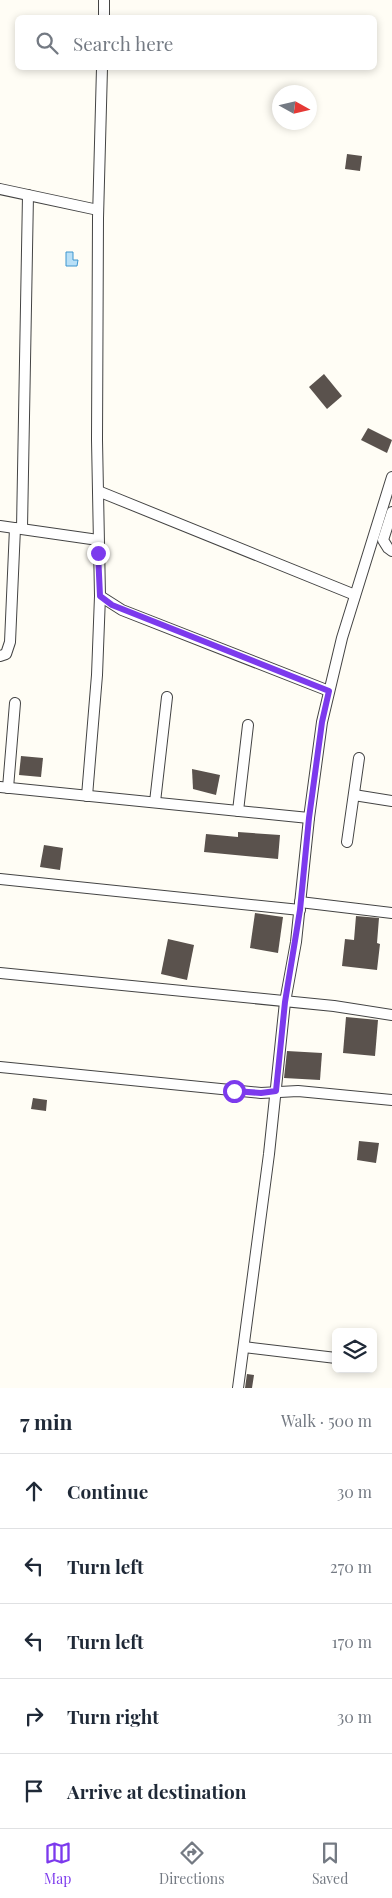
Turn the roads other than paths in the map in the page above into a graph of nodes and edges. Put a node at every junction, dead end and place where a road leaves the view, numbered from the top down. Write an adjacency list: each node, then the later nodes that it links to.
1 (104, 0): 2 (street)
2 (104, 15)
3 (102, 70): 6 (street)
4 (0, 189): 5 (street)
5 (28, 195): 6 (street); 11 (street)
6 (98, 210): 8 (street)
7 (392, 477): 14 (street)
8 (98, 491): 12 (street); 14 (street)
9 (392, 512): 13 (street)
10 (0, 526): 11 (street)
11 (18, 528): 12 (street); 16 (street)
12 (98, 540): 15 (street)
13 (392, 551)
14 (356, 595): 17 (street)
15 (100, 596): 17 (street); 24 (street)
16 (0, 656)
17 (329, 691): 28 (street)
18 (167, 697): 26 (street)
19 (14, 703): 22 (street)
20 (248, 725): 27 (street)
21 (359, 758): 23 (street)
22 (4, 788): 24 (street)
23 (354, 795): 25 (street); 29 (street)
24 (87, 796): 26 (street)
25 (392, 801)
26 (155, 802): 27 (street)
27 (238, 811): 28 (street)
28 (309, 818): 31 (street)
29 (347, 842)
30 (0, 880): 31 (street)
31 (300, 906): 32 (street); 34 (street)
32 (392, 913)
33 (0, 974): 34 (street)
34 (285, 1002): 35 (street); 37 (street)
35 (392, 1015)
36 (0, 1067): 37 (street)
37 (276, 1091): 38 (street); 39 (street)
38 (392, 1100)
39 (244, 1347): 40 (street); 41 (street)
40 (332, 1358)
41 (238, 1388)

